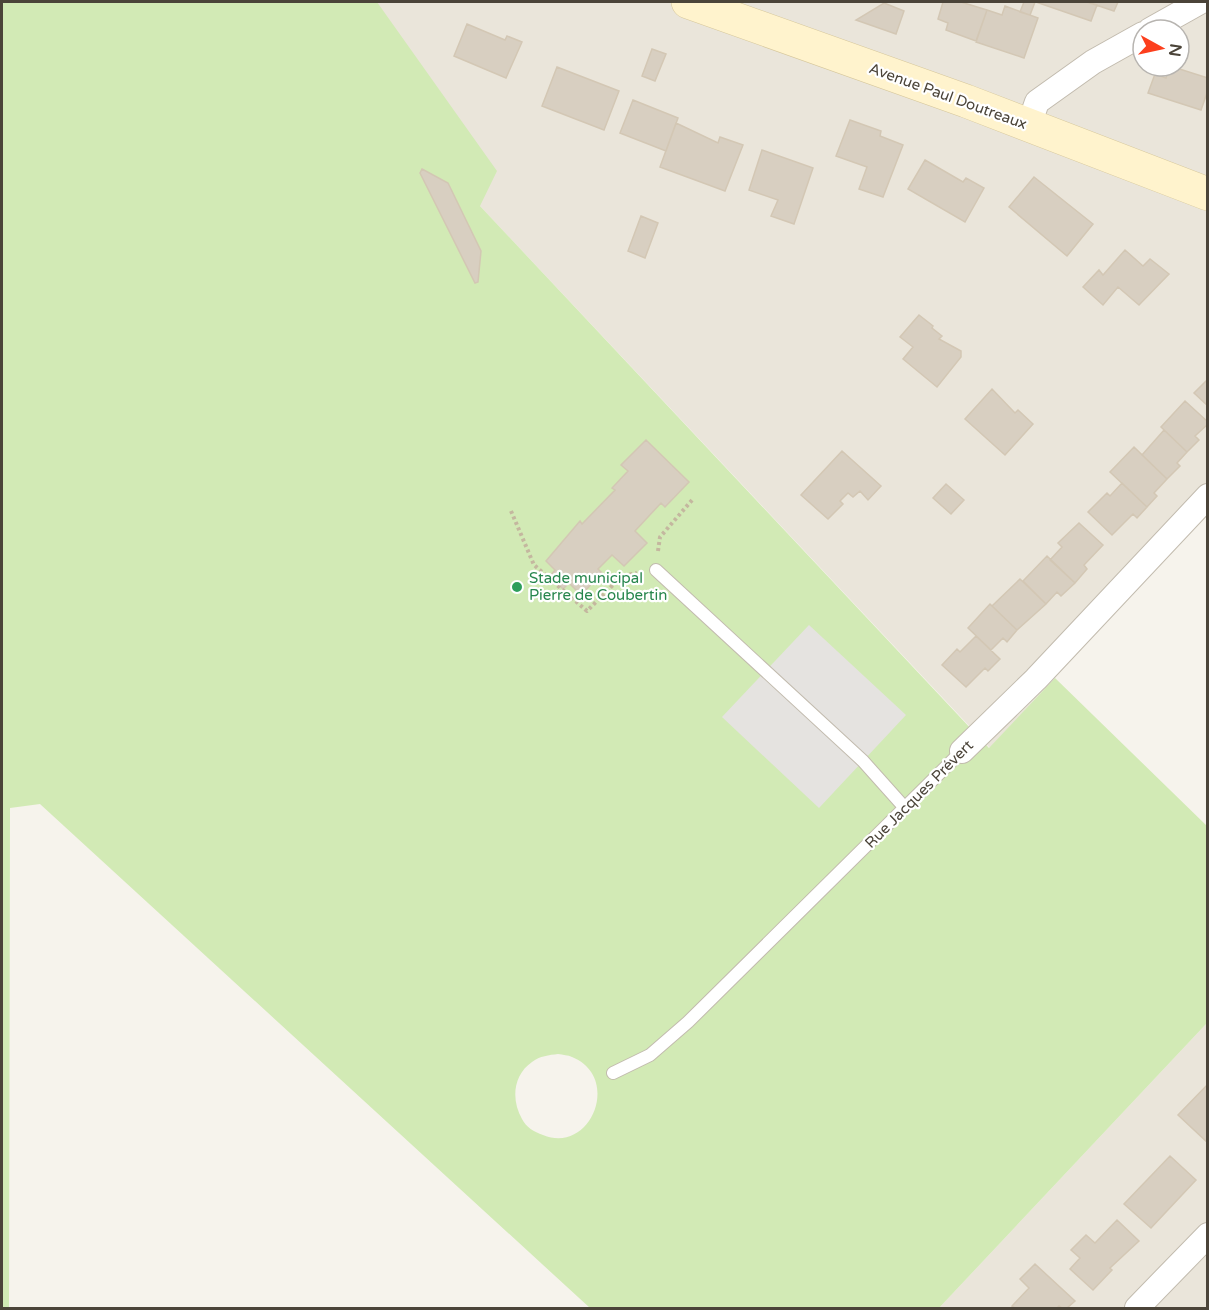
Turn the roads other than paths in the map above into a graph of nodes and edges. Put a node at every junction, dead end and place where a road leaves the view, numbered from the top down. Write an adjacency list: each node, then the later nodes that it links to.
1 (688, 2): 5 (street, Avenue Paul Doutreaux)
2 (1200, 2): 3 (street)
3 (1171, 18)
4 (1131, 41): 5 (street)
5 (1029, 125): 6 (street, Avenue Paul Doutreaux)
6 (1208, 194)
7 (1208, 496): 9 (street, Rue Jacques Prévert)
8 (656, 570): 10 (lane)
9 (962, 751): 10 (lane, Rue Jacques Prévert)
10 (905, 808): 11 (lane, Rue Jacques Prévert)
11 (613, 1073)
12 (1206, 1240): 13 (street)
13 (1137, 1308)

